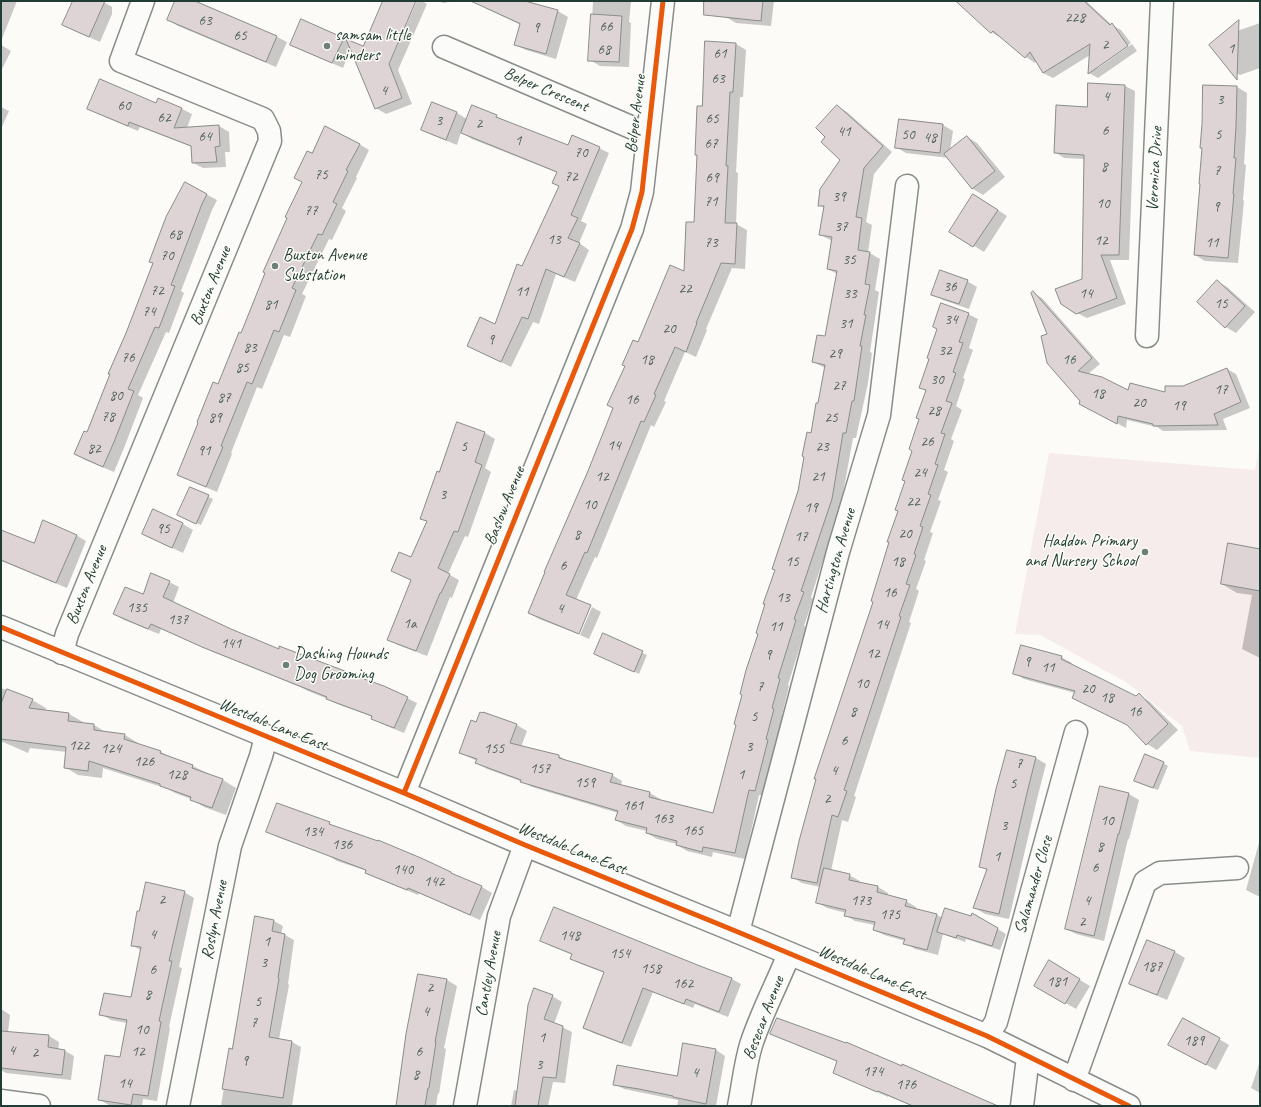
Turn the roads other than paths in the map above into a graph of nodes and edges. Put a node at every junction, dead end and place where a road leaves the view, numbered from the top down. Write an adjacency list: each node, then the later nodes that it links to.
1 (143, 1): 10 (street, Buxton Avenue)
2 (663, 1): 5 (street, Belper Avenue)
3 (1162, 1): 8 (street, Veronica Drive)
4 (444, 47): 5 (street, Belper Crescent)
5 (647, 134): 7 (street, Belper Avenue)
6 (907, 186): 16 (street, Hartington Avenue)
7 (632, 230): 13 (street, Baslow Avenue)
8 (1147, 336)
9 (1, 627): 10 (street, Westdale Lane East)
10 (62, 653): 12 (street, Westdale Lane East)
11 (1076, 732): 18 (street, Salamander Close)
12 (266, 737): 13 (street, Westdale Lane East); 23 (street, Roslyn Avenue)
13 (404, 793): 14 (street, Westdale Lane East)
14 (525, 846): 16 (street, Westdale Lane East); 24 (street, Cantley Avenue)
15 (1238, 868): 20 (street)
16 (738, 932): 17 (street, Westdale Lane East)
17 (789, 954): 18 (street, Westdale Lane East); 25 (street, Besecar Avenue)
18 (987, 1036): 19 (street, Westdale Lane East)
19 (1028, 1057): 20 (street, Westdale Lane East); 26 (street)
20 (1074, 1080): 27 (street, Westdale Lane East)
21 (1, 1101): 22 (street)
22 (39, 1106)
23 (178, 1106)
24 (464, 1106)
25 (739, 1106)
26 (1022, 1106)
27 (1129, 1106)

